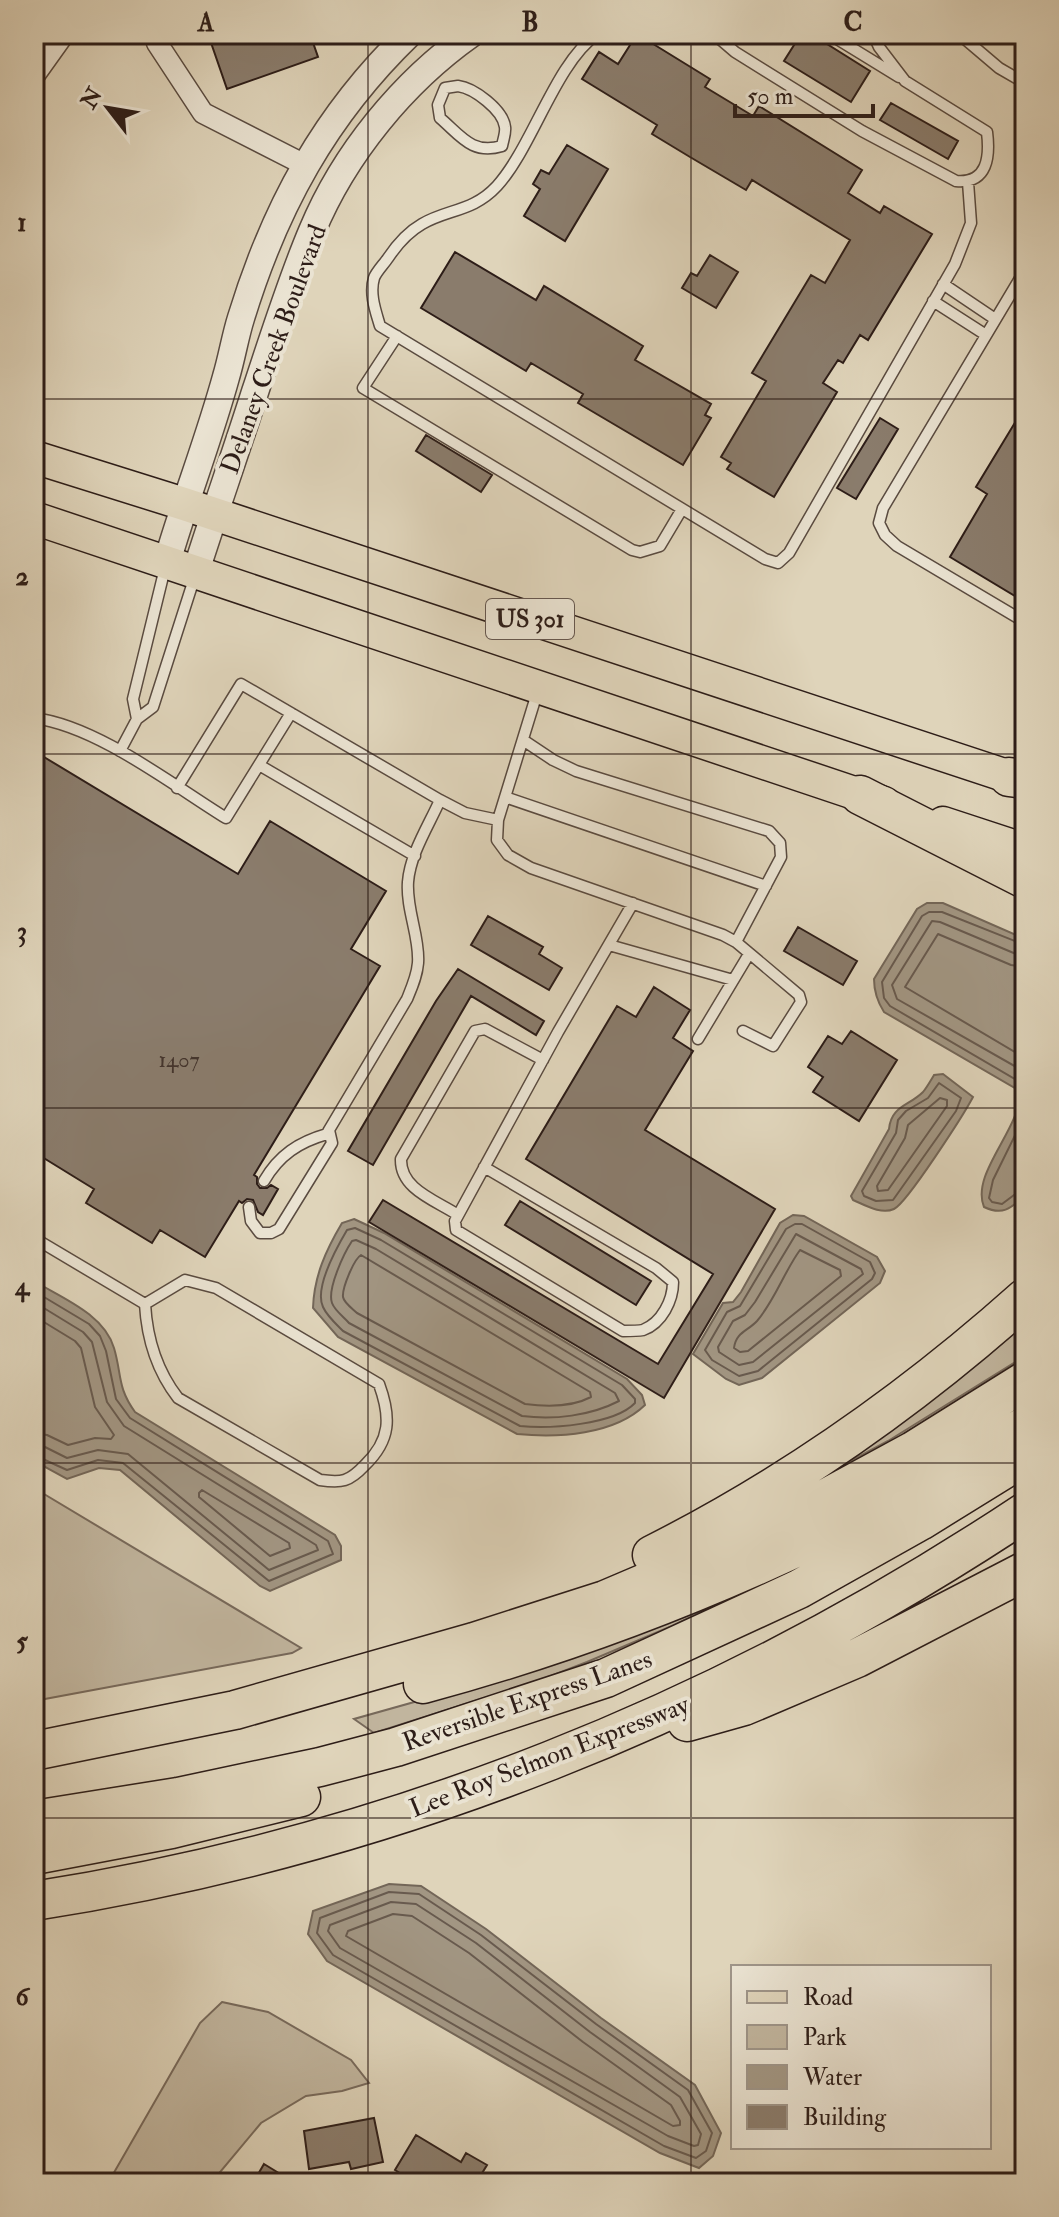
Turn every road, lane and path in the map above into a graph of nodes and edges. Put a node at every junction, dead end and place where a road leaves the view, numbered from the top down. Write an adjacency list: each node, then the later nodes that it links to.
1 (64, 34): 10 (street)
2 (158, 34): 16 (street)
3 (409, 34): 16 (street, Delaney Creek Boulevard)
4 (471, 34): 11 (street, Delaney Creek Boulevard)
5 (597, 34): 15 (lane)
6 (715, 34): 17 (lane)
7 (829, 34): 12 (lane)
8 (873, 34): 12 (lane)
9 (959, 34): 13 (lane)
10 (34, 76)
11 (436, 79): 14 (lane); 14 (lane); 25 (street, Delaney Creek Boulevard)
12 (905, 81): 17 (lane)
13 (1025, 83)
14 (502, 146): 15 (lane)
15 (515, 159): 23 (lane)
16 (305, 165): 25 (street, Delaney Creek Boulevard)
17 (968, 182): 19 (lane)
18 (1025, 270): 21 (lane)
19 (943, 284): 20 (lane); 21 (lane)
20 (933, 301): 22 (lane); 26 (lane)
21 (995, 319): 22 (lane)
22 (986, 335): 29 (lane)
23 (397, 336): 26 (lane); 26 (lane)
24 (34, 457): 25 (main road, US 301)
25 (199, 509): 28 (street, Delaney Creek Boulevard); 37 (main road, US 301)
26 (682, 509)
27 (34, 518): 28 (main road, US 301)
28 (182, 567): 30 (main road, US 301); 33 (lane); 33 (lane)
29 (1025, 622)
30 (538, 688): 34 (lane); 39 (main road, US 301)
31 (291, 713): 36 (lane); 38 (lane); 41 (lane)
32 (34, 718): 35 (lane)
33 (137, 719): 35 (lane)
34 (523, 740): 40 (lane); 46 (lane)
35 (120, 751): 38 (lane)
36 (259, 765): 38 (lane); 44 (lane)
37 (1020, 779)
38 (177, 788)
39 (860, 795): 43 (main road, US 301); 45 (highway)
40 (505, 797): 42 (lane); 46 (lane)
41 (440, 800): 42 (lane); 44 (lane)
42 (498, 820): 47 (lane)
43 (1025, 850)
44 (415, 856): 55 (lane)
45 (1025, 879)
46 (766, 886): 48 (lane)
47 (633, 903): 48 (lane); 49 (lane)
48 (736, 942): 50 (lane)
49 (609, 945): 51 (lane); 54 (lane)
50 (749, 954): 51 (lane); 52 (lane)
51 (733, 980): 53 (lane)
52 (743, 1031)
53 (698, 1039)
54 (543, 1060): 56 (lane); 59 (lane)
55 (329, 1130): 57 (lane); 58 (lane)
56 (484, 1167): 59 (lane); 59 (lane)
57 (264, 1181)
58 (249, 1207)
59 (458, 1215)
60 (34, 1238): 62 (lane)
61 (1025, 1298): 68 (highway)
62 (145, 1304): 62 (lane)
63 (1025, 1381): 68 (highway)
64 (1025, 1426): 69 (highway)
65 (1025, 1456): 72 (highway, Reversible Express Lanes)
66 (1025, 1512): 70 (highway, Lee Roy Selmon Expressway)
67 (1025, 1571): 70 (highway)
68 (515, 1628): 69 (highway)
69 (324, 1697): 71 (highway)
70 (621, 1733): 75 (highway, Lee Roy Selmon Expressway)
71 (34, 1751)
72 (333, 1776): 73 (highway, Reversible Express Lanes); 74 (highway)
73 (34, 1820)
74 (34, 1855)
75 (34, 1901)

